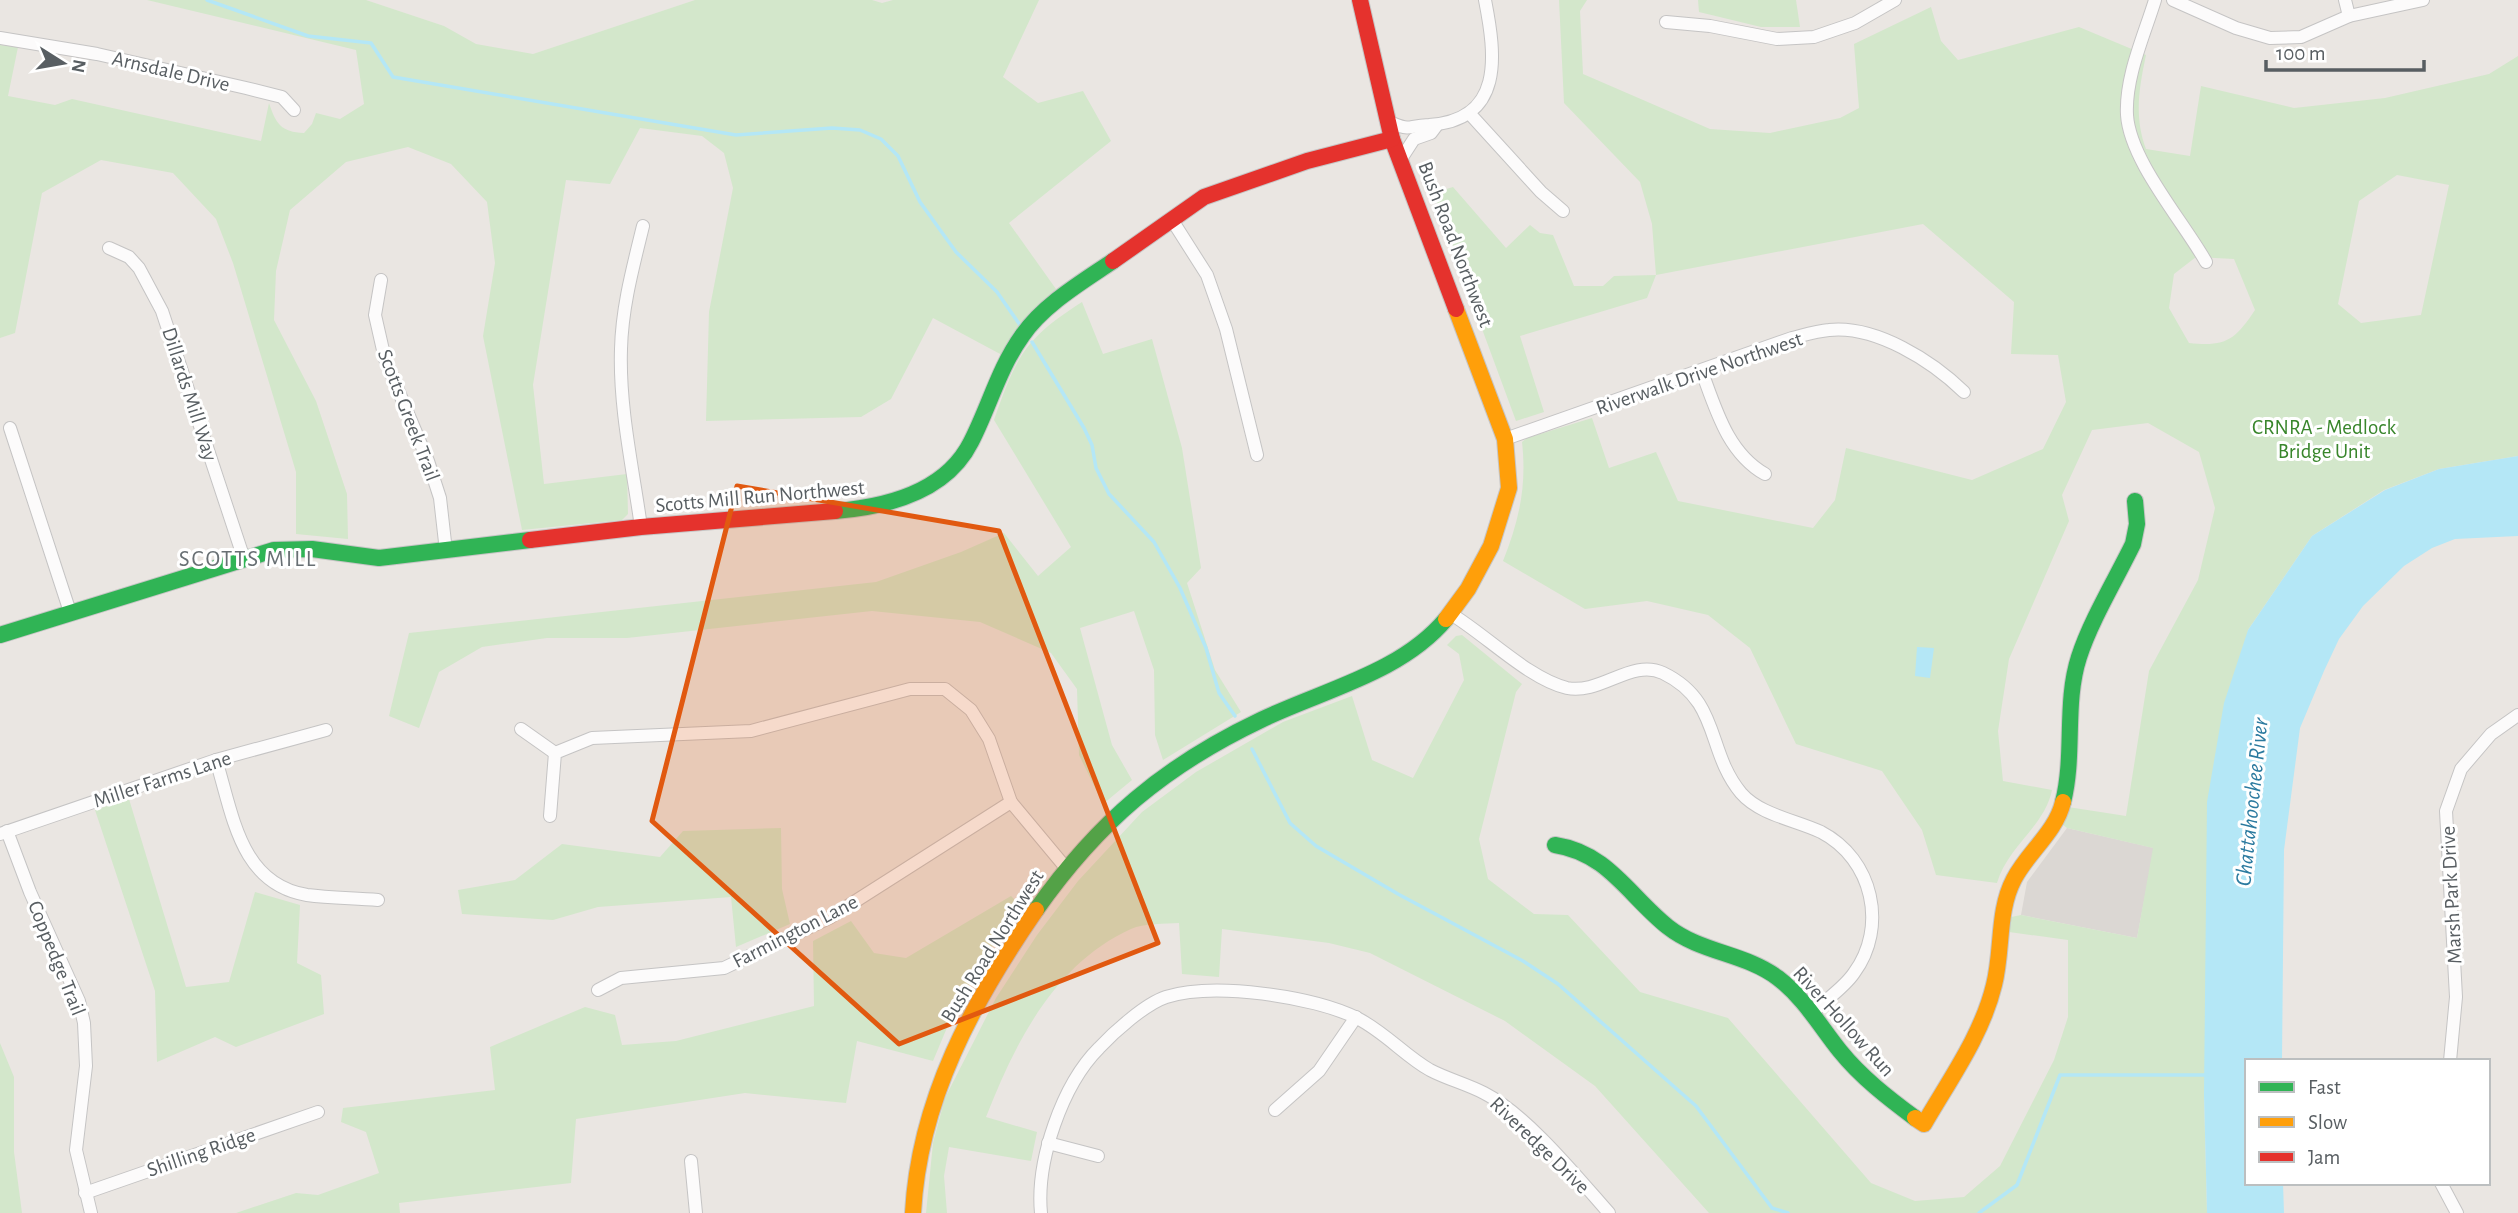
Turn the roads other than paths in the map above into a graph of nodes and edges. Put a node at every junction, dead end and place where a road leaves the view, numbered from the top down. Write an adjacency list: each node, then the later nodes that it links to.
1 (1360, 0): 13 (street, Bush Road Northwest)
2 (1485, 0): 12 (street)
3 (1895, 0): 9 (street)
4 (2155, 0): 21 (street)
5 (2173, 0): 8 (street)
6 (2345, 0): 8 (street)
7 (2423, 0): 8 (street)
8 (2349, 16)
9 (1666, 22)
10 (0, 38): 11 (street, Arnsdale Drive)
11 (294, 110)
12 (1470, 114): 14 (street); 17 (street)
13 (1387, 121): 14 (street); 15 (street, Bush Road Northwest)
14 (1437, 125): 16 (street)
15 (1392, 139): 16 (street, Bush Road Northwest); 18 (street, Scotts Mill Run Northwest)
16 (1401, 159): 26 (street, Bush Road Northwest)
17 (1563, 211)
18 (1172, 219): 27 (street); 30 (street, Scotts Mill Run Northwest)
19 (643, 226): 30 (street)
20 (109, 248): 32 (street, Dillards Mill Way)
21 (2206, 262)
22 (381, 280): 31 (street, Scotts Greek Trail)
23 (1702, 372): 24 (street, Riverwalk Drive Northwest); 26 (street, Riverwalk Drive Northwest); 28 (street)
24 (1965, 392)
25 (10, 428): 33 (street)
26 (1505, 439): 34 (street, Bush Road Northwest)
27 (1258, 455)
28 (1765, 474)
29 (2135, 501): 48 (street, River Hollow Run)
30 (641, 527): 31 (street, Scotts Mill Run Northwest)
31 (446, 551): 32 (street, Scotts Mill Run Northwest)
32 (244, 559): 33 (street, Scotts Mill Run Northwest)
33 (70, 612): 35 (street, Scotts Mill Run Northwest)
34 (1451, 614): 45 (street, Bush Road Northwest); 48 (street)
35 (0, 635)
36 (2518, 715): 50 (street, Marsh Park Drive)
37 (521, 729): 39 (street)
38 (326, 730): 40 (street, Miller Farms Lane)
39 (555, 752): 41 (street); 42 (street)
40 (216, 760): 43 (street, Miller Farms Lane); 46 (street)
41 (1011, 802): 45 (street); 47 (street, Farmington Lane)
42 (551, 816)
43 (4, 832): 57 (street, Coppedge Trail)
44 (1555, 845): 48 (street, River Hollow Run)
45 (1066, 868): 60 (street, Bush Road Northwest)
46 (378, 900)
47 (597, 990)
48 (1812, 1013)
49 (1356, 1017): 51 (street); 53 (street, Riveredge Drive); 62 (street, Riveredge Drive)
50 (2450, 1059)
51 (1275, 1110)
52 (318, 1112): 57 (street, Shilling Ridge)
53 (1048, 1143): 54 (street); 61 (street, Riveredge Drive)
54 (1098, 1156)
55 (691, 1161): 59 (street)
56 (2442, 1185): 63 (street)
57 (85, 1193): 58 (street, Coppedge Trail)
58 (91, 1213)
59 (696, 1213)
60 (914, 1213)
61 (1041, 1213)
62 (1609, 1213)
63 (2457, 1213)

